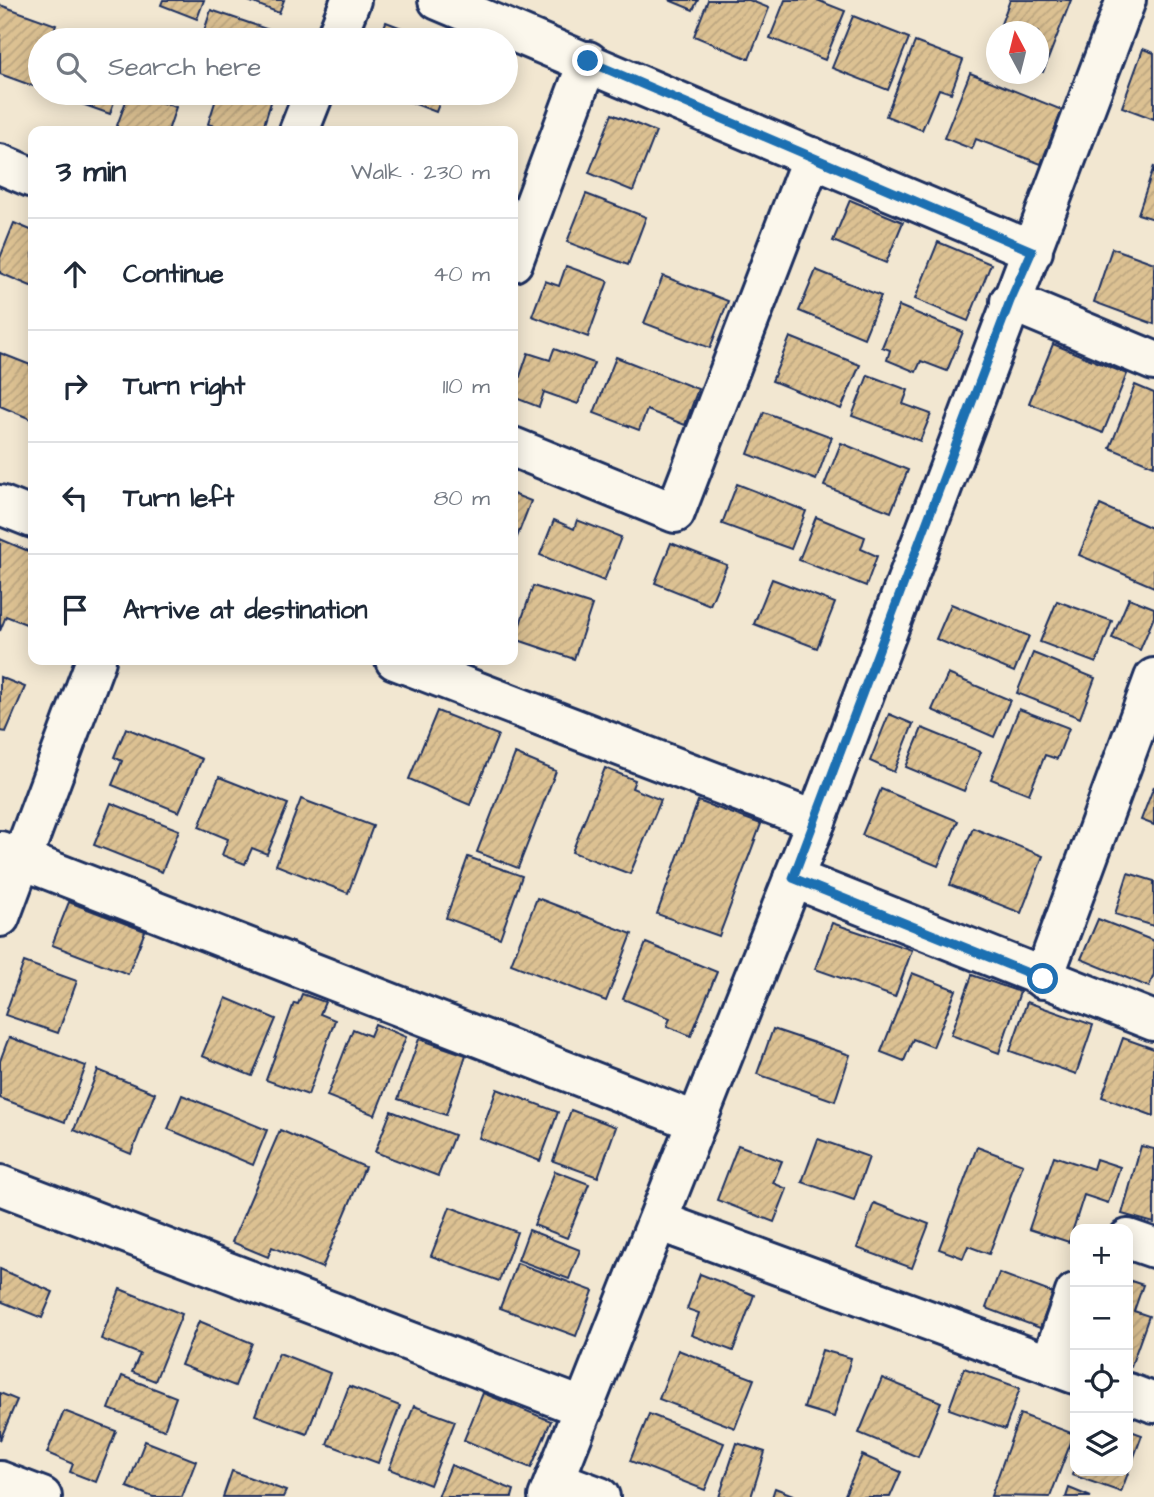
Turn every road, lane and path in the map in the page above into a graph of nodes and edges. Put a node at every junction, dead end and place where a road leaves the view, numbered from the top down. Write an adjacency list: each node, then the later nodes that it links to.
1 (351, 0): 4 (street)
2 (438, 0): 5 (street)
3 (1126, 0): 14 (street)
4 (340, 28)
5 (507, 28)
6 (518, 33): 7 (street)
7 (588, 61): 10 (street); 13 (street)
8 (309, 105): 9 (street)
9 (301, 126)
10 (811, 157): 14 (street); 17 (street)
11 (0, 164): 12 (street)
12 (28, 175)
13 (518, 249)
14 (1032, 251): 15 (street)
15 (1010, 301): 16 (street); 23 (street)
16 (1154, 361)
17 (518, 449)
18 (0, 505): 19 (street)
19 (28, 516)
20 (94, 665): 24 (street)
21 (408, 665): 23 (street)
22 (1154, 678): 27 (street)
23 (816, 821): 25 (street)
24 (11, 855): 26 (street); 29 (street)
25 (793, 878): 27 (street); 29 (street)
26 (0, 917)
27 (1043, 979): 28 (street)
28 (1154, 1021)
29 (697, 1122): 31 (street)
30 (0, 1185): 38 (street)
31 (658, 1222): 35 (street); 38 (street)
32 (1133, 1241): 33 (street)
33 (1154, 1248)
34 (1070, 1323): 35 (street)
35 (1062, 1370)
36 (1133, 1396): 37 (street)
37 (1154, 1403)
38 (584, 1408): 40 (street)
39 (0, 1481): 41 (street)
40 (552, 1489): 42 (street)
41 (42, 1497)
42 (600, 1497)

